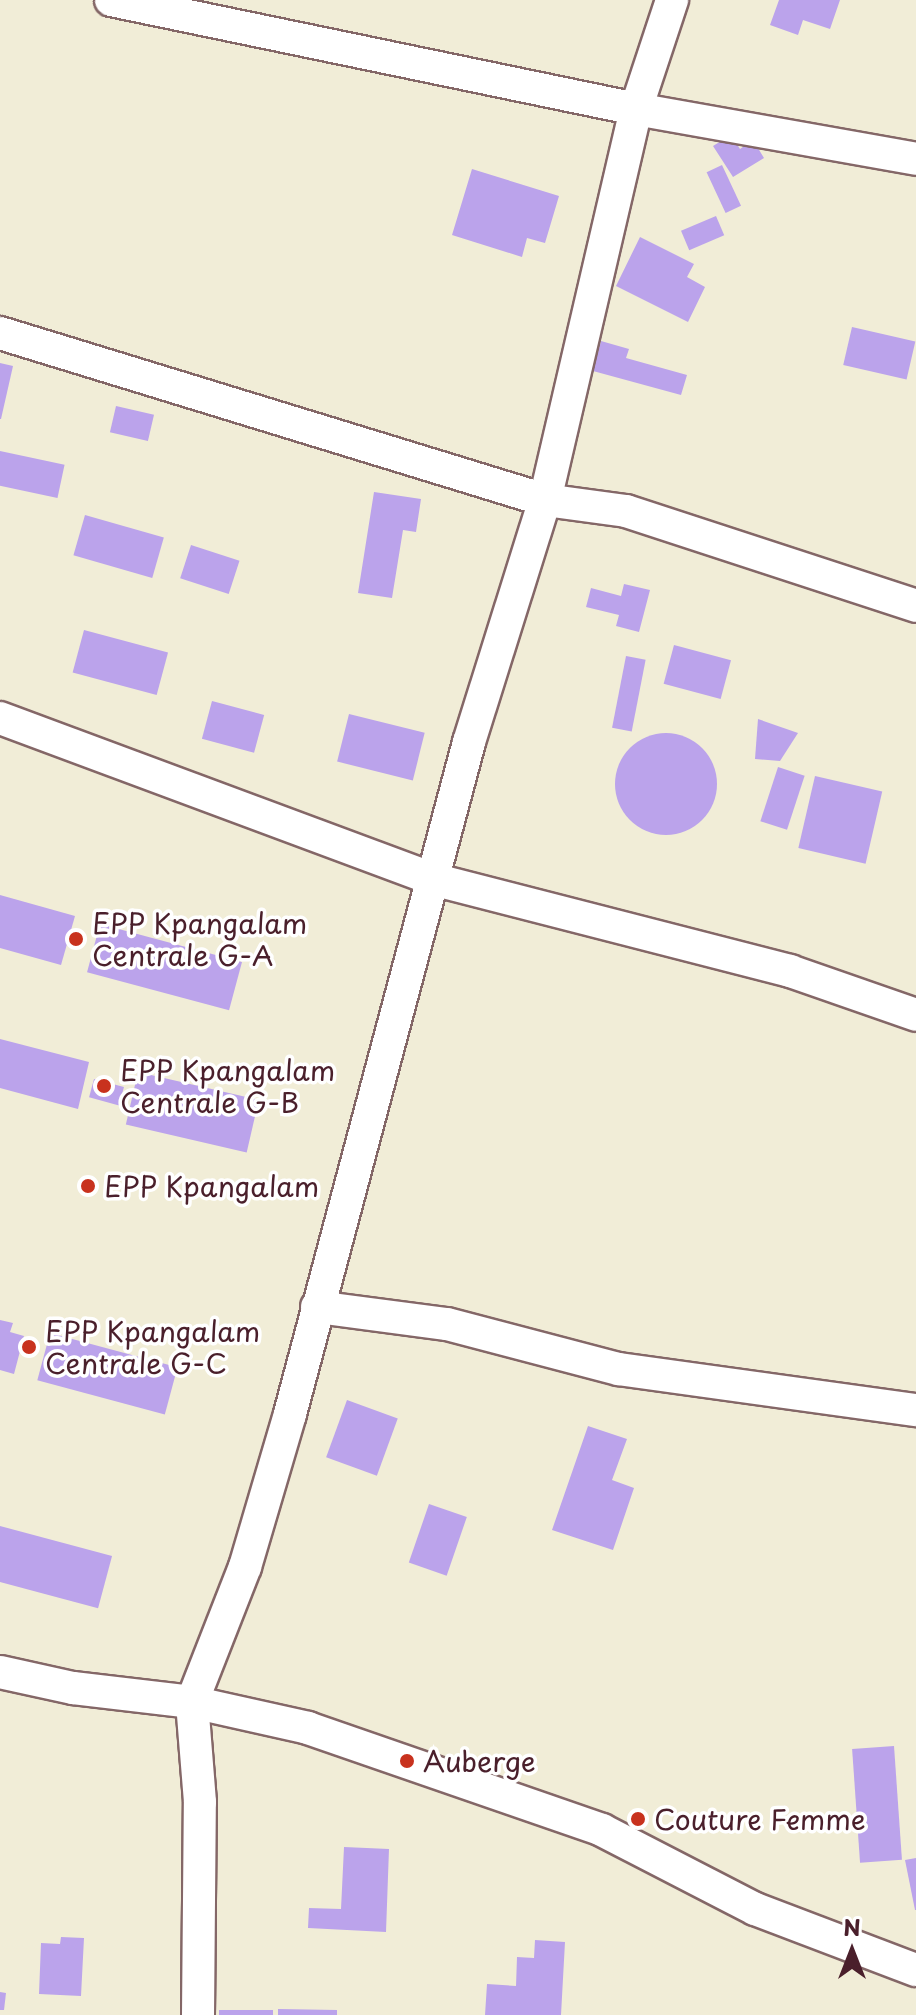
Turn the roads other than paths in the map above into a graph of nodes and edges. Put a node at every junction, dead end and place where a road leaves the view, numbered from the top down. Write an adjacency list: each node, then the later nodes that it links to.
1 (111, 0): 3 (street)
2 (672, 0): 3 (street)
3 (636, 109): 4 (street); 6 (street)
4 (916, 159)
5 (0, 333): 6 (street)
6 (545, 500): 7 (street); 9 (street)
7 (916, 606)
8 (0, 718): 9 (street)
9 (432, 879): 10 (street); 11 (street)
10 (916, 1015)
11 (317, 1307): 12 (street); 14 (street)
12 (916, 1410)
13 (0, 1672): 14 (street)
14 (192, 1702): 15 (street); 16 (street)
15 (916, 1970)
16 (198, 2015)

